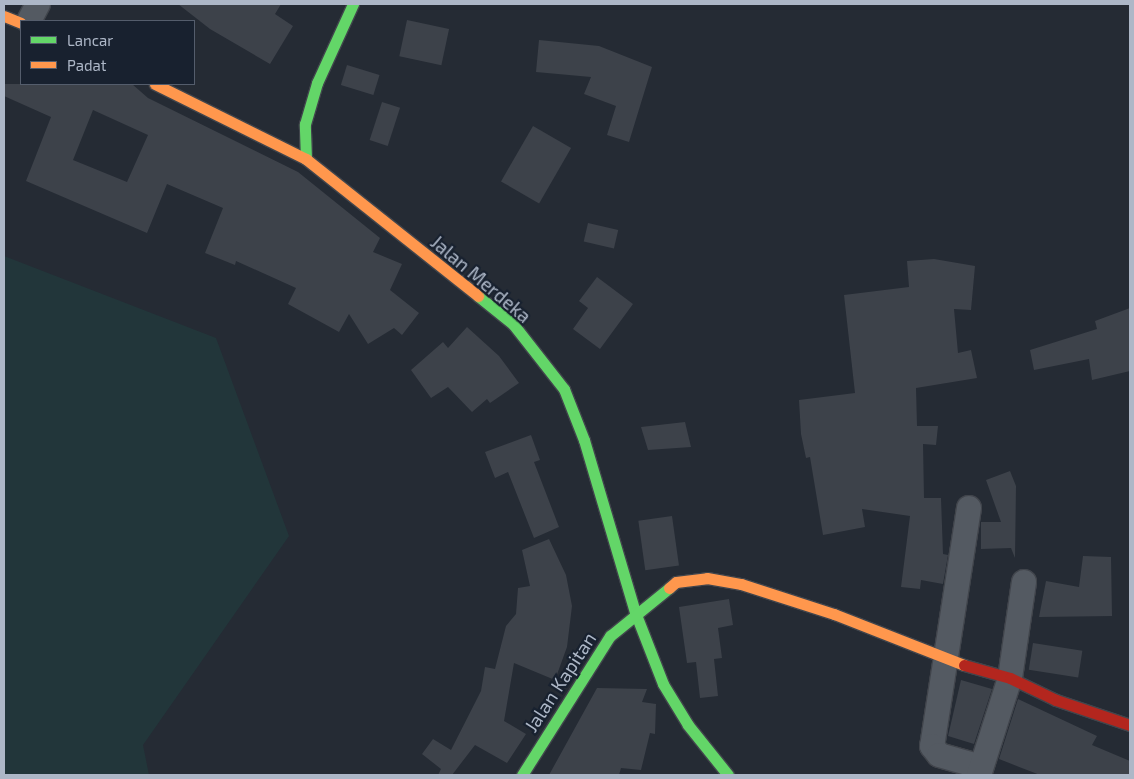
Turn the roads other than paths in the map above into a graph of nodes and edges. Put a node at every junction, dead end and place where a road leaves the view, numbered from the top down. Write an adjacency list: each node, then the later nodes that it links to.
1 (38, 4): 4 (street)
2 (353, 4): 7 (street)
3 (4, 16): 5 (street)
4 (30, 20)
5 (20, 23)
6 (157, 85): 7 (street, Jalan Merdeka)
7 (306, 159): 10 (street, Jalan Merdeka)
8 (969, 508): 11 (street)
9 (1024, 582): 12 (street)
10 (634, 612): 11 (street, Jalan Kapitan); 15 (street, Jalan Kapitan); 16 (street, Jalan Merdeka)
11 (948, 660): 12 (street, Jalan Kapitan); 14 (street)
12 (1010, 678): 13 (street, Jalan Kapitan); 14 (street)
13 (1130, 725)
14 (980, 771)
15 (522, 775)
16 (728, 775)

